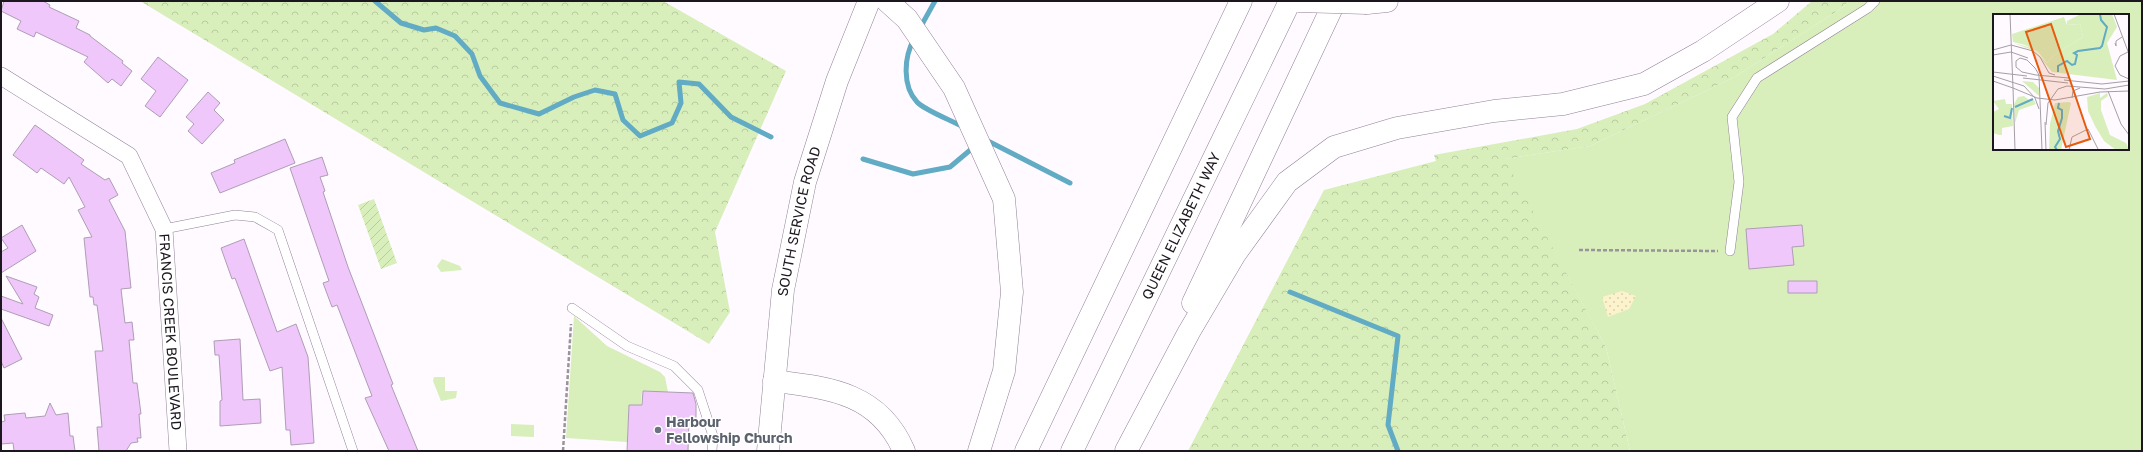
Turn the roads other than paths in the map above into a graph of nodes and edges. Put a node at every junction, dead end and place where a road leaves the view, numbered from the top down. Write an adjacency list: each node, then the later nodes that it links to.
1 (869, 1): 14 (main road, SOUTH SERVICE ROAD)
2 (888, 1): 21 (main road)
3 (1241, 1): 22 (main road)
4 (1290, 1): 23 (main road, QUEEN ELIZABETH WAY)
5 (1298, 1): 9 (main road, bridge)
6 (1335, 1): 15 (main road)
7 (1778, 1): 15 (main road)
8 (1875, 1): 12 (lane)
9 (1377, 2)
10 (1, 76): 11 (street, FRANCIS CREEK BOULEVARD)
11 (164, 229): 16 (street, FRANCIS CREEK BOULEVARD); 17 (lane)
12 (1730, 251)
13 (572, 308): 18 (lane)
14 (774, 381): 19 (main road, SOUTH SERVICE ROAD); 20 (main road)
15 (1129, 446)
16 (178, 451)
17 (353, 451)
18 (712, 451)
19 (768, 451)
20 (904, 451)
21 (979, 451)
22 (1026, 451)
23 (1072, 451)

